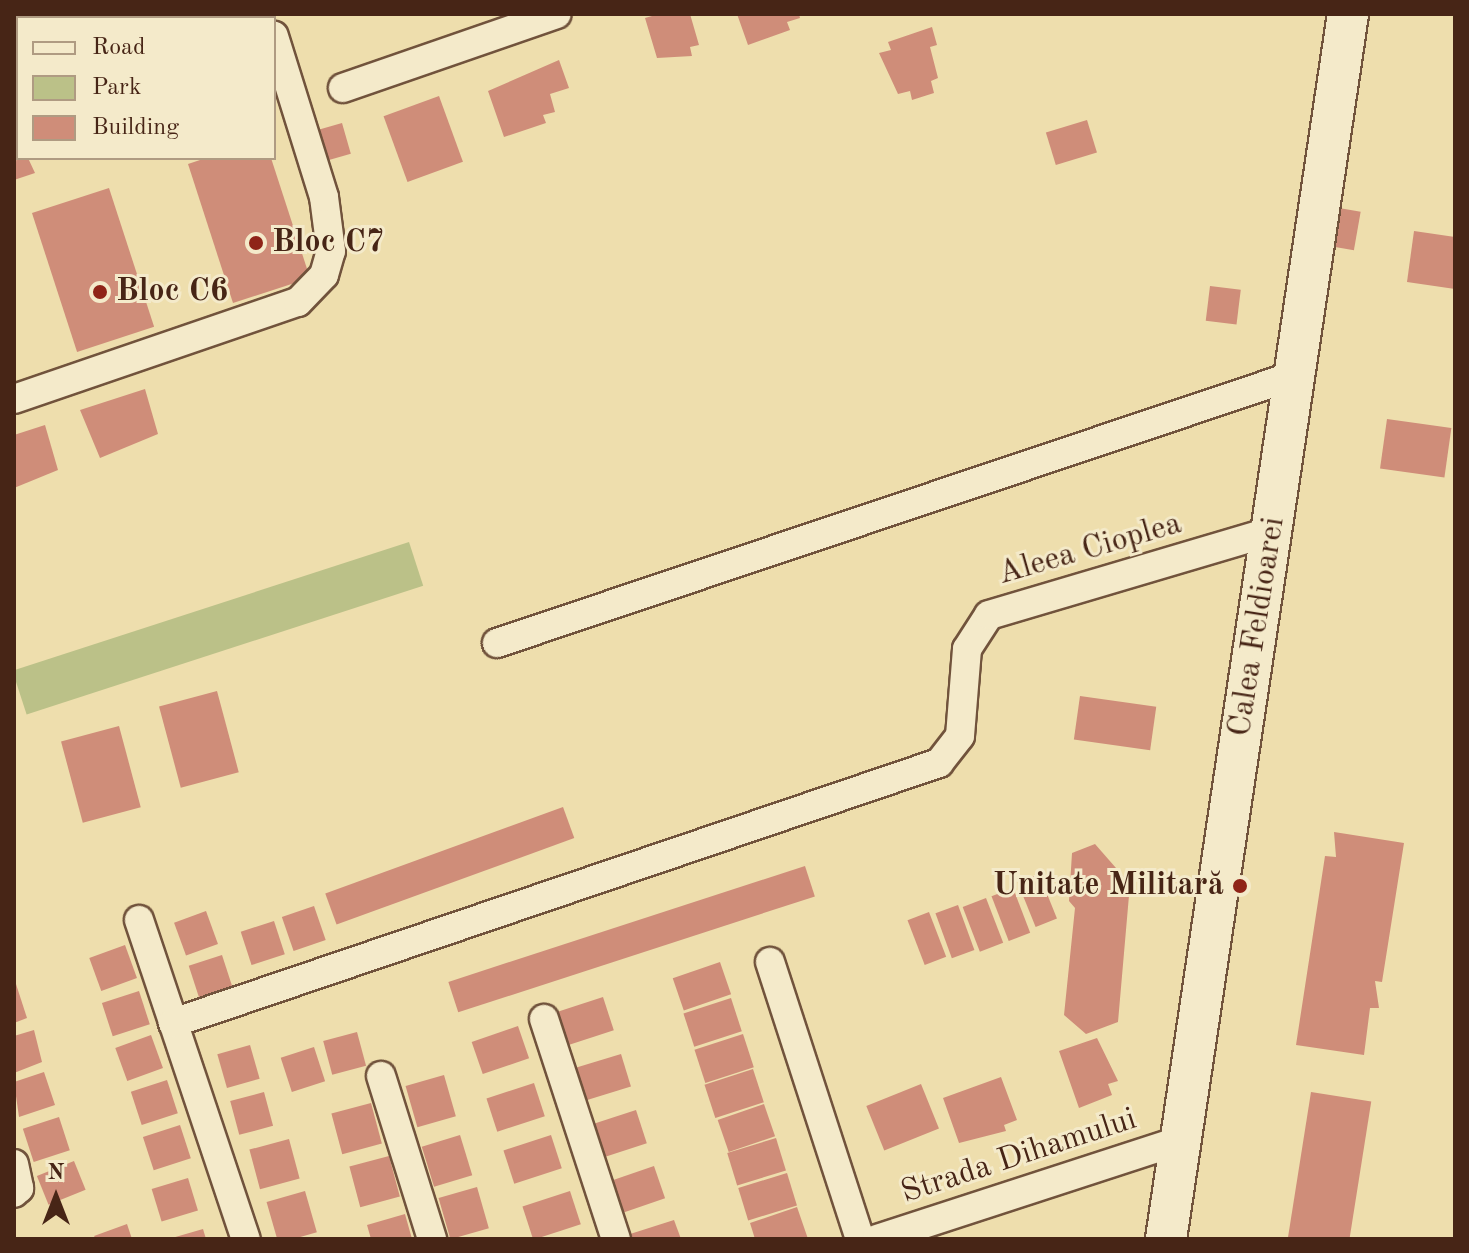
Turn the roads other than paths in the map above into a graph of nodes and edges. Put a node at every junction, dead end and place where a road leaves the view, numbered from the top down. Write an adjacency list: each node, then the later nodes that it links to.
1 (557, 14): 4 (street)
2 (1348, 14): 5 (main road, Calea Feldioarei)
3 (276, 42): 6 (street)
4 (343, 88)
5 (1296, 375): 7 (main road, Calea Feldioarei); 8 (street)
6 (14, 399)
7 (1273, 531): 12 (street, Aleea Cioplea); 14 (main road, Calea Feldioarei)
8 (497, 643)
9 (139, 920): 12 (street)
10 (770, 962): 20 (street)
11 (544, 1019): 19 (street)
12 (173, 1023): 17 (street)
13 (381, 1076): 18 (street)
14 (1181, 1140): 21 (street, Strada Dihamului); 22 (main road, Calea Feldioarei)
15 (14, 1164): 16 (street)
16 (14, 1193)
17 (246, 1239)
18 (432, 1239)
19 (616, 1239)
20 (860, 1239)
21 (877, 1239)
22 (1166, 1239)

